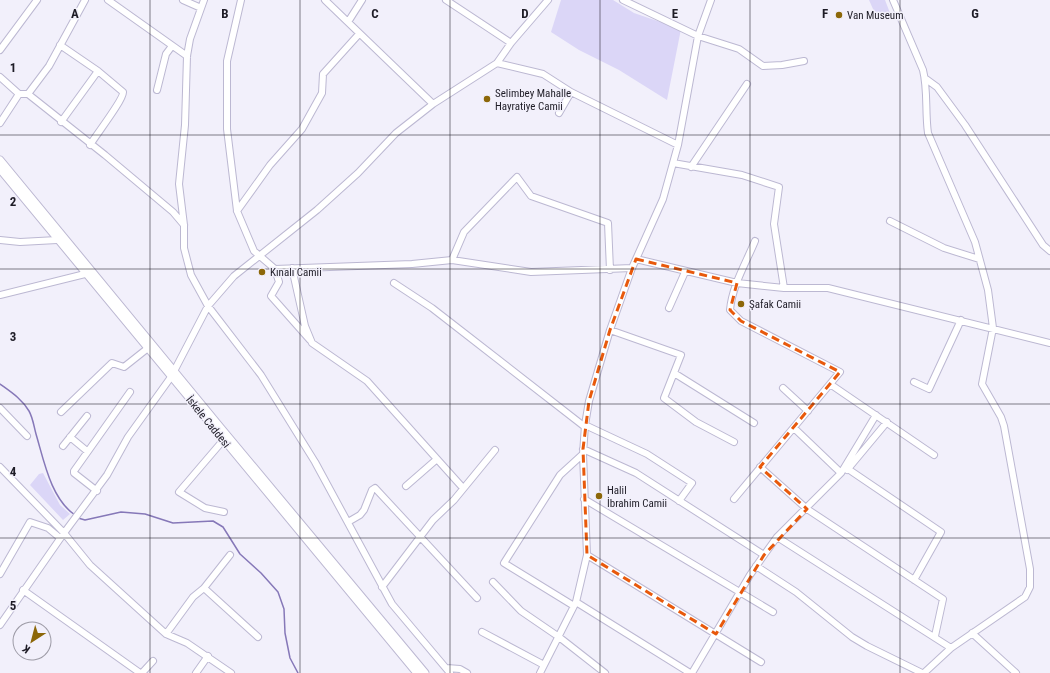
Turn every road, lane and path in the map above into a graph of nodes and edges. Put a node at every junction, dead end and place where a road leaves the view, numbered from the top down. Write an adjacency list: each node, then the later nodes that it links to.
1 (37, 0): 21 (street)
2 (85, 0): 19 (street)
3 (108, 0): 20 (street)
4 (183, 0): 14 (street)
5 (204, 0): 14 (street)
6 (241, 0): 43 (street)
7 (325, 0): 15 (street)
8 (362, 0): 15 (street)
9 (446, 0): 18 (street)
10 (548, 0): 18 (street)
11 (623, 0): 17 (street)
12 (711, 0): 17 (street)
13 (893, 0): 27 (street)
14 (201, 8): 22 (street)
15 (348, 22): 16 (street)
16 (359, 34): 33 (street); 43 (street)
17 (698, 36): 23 (street); 38 (street)
18 (511, 43): 24 (street)
19 (60, 45): 25 (street); 32 (street)
20 (172, 46): 22 (street); 29 (street)
21 (0, 50)
22 (187, 56): 45 (street)
23 (804, 61)
24 (497, 63): 30 (street); 33 (street)
25 (98, 71): 35 (street); 37 (street)
26 (0, 77): 31 (street)
27 (926, 79): 49 (street); 52 (street)
28 (747, 84): 41 (street)
29 (157, 90)
30 (571, 92): 34 (street); 38 (street)
31 (19, 94): 32 (street); 36 (street)
32 (28, 94): 35 (street)
33 (433, 104): 50 (street)
34 (560, 113)
35 (62, 122): 37 (street)
36 (0, 124)
37 (90, 145): 45 (street)
38 (678, 145): 40 (street)
39 (0, 160): 73 (main road)
40 (673, 163): 41 (street); 51 (street)
41 (691, 167): 62 (street)
42 (0, 169): 47 (main road, İskele Caddesi)
43 (237, 210): 50 (street)
44 (890, 221): 52 (street)
45 (184, 225): 64 (street)
46 (0, 240): 47 (street)
47 (57, 240): 59 (main road, İskele Caddesi)
48 (755, 241): 61 (street)
49 (1050, 251)
50 (259, 257): 56 (street); 64 (street)
51 (636, 259): 55 (street); 58 (street)
52 (980, 259): 67 (street)
53 (452, 260): 54 (street); 57 (street); 57 (street)
54 (292, 268): 56 (street); 69 (street)
55 (632, 268): 57 (street); 68 (street)
56 (275, 269): 69 (street)
57 (610, 270)
58 (686, 272): 61 (street); 65 (street)
59 (85, 274): 63 (street); 71 (main road, İskele Caddesi)
60 (394, 283): 85 (street)
61 (737, 283): 62 (street); 75 (street)
62 (784, 288): 66 (street)
63 (0, 295)
64 (208, 306): 73 (street); 110 (street)
65 (669, 308)
66 (961, 320): 67 (street); 74 (street)
67 (993, 328): 70 (street); 130 (street)
68 (610, 330): 72 (street); 85 (street)
69 (312, 343): 96 (street)
70 (1050, 343)
71 (148, 348): 73 (main road, İskele Caddesi); 80 (street)
72 (674, 373): 84 (street); 90 (street)
73 (173, 374): 89 (main road, İskele Caddesi); 103 (street)
74 (914, 382)
75 (830, 384): 79 (street); 81 (street)
76 (783, 388): 79 (street)
77 (130, 392): 93 (street)
78 (0, 408): 87 (street)
79 (808, 411): 86 (street)
80 (61, 412)
81 (876, 415): 83 (street); 100 (street)
82 (87, 416): 88 (street)
83 (886, 422): 95 (street); 99 (street)
84 (754, 423)
85 (585, 426): 94 (street); 107 (street)
86 (794, 428): 98 (street); 100 (street)
87 (27, 436)
88 (70, 437): 91 (street); 93 (street)
89 (225, 438): 109 (street); 145 (main road, İskele Caddesi); 146 (main road)
90 (734, 442)
91 (63, 446)
92 (495, 450): 102 (street)
93 (87, 451): 103 (street)
94 (583, 451): 105 (street); 107 (street); 126 (street)
95 (934, 455)
96 (437, 459): 101 (street); 102 (street)
97 (0, 467): 111 (street)
98 (760, 467): 106 (street); 108 (street)
99 (848, 469): 104 (street); 119 (street)
100 (841, 473): 108 (street)
101 (406, 486)
102 (463, 488): 112 (street)
103 (97, 491): 111 (street)
104 (829, 491)
105 (584, 499): 116 (street); 124 (street)
106 (734, 499)
107 (679, 501): 115 (street)
108 (807, 509): 113 (street); 119 (street)
109 (224, 512)
110 (348, 522): 112 (street); 121 (street)
111 (62, 535): 118 (street); 123 (street); 131 (street)
112 (420, 536): 121 (street); 125 (street)
113 (777, 537): 115 (street); 133 (street)
114 (230, 555): 122 (street)
115 (764, 555): 117 (street)
116 (587, 556): 126 (street); 132 (street)
117 (756, 566): 124 (street); 151 (street)
118 (0, 574)
119 (914, 580): 133 (street)
120 (493, 582): 135 (street)
121 (382, 587): 141 (street)
122 (204, 588): 131 (street); 134 (street)
123 (23, 590): 128 (street); 142 (street)
124 (740, 593): 127 (street); 132 (street)
125 (477, 598)
126 (575, 604): 135 (street); 150 (street)
127 (774, 612)
128 (0, 624)
129 (482, 632): 140 (street)
130 (972, 633): 136 (street); 152 (street)
131 (166, 634): 137 (street)
132 (716, 634): 139 (street); 150 (street)
133 (935, 636): 136 (street)
134 (258, 637)
135 (559, 637): 140 (street); 149 (street)
136 (951, 648): 151 (street)
137 (208, 656): 143 (street); 144 (street)
138 (153, 661): 142 (street)
139 (761, 662)
140 (544, 664): 148 (street)
141 (448, 671): 147 (street)
142 (141, 673)
143 (196, 673)
144 (231, 673)
145 (417, 673)
146 (425, 673)
147 (467, 673)
148 (540, 673)
149 (605, 673)
150 (691, 673)
151 (923, 673)
152 (1016, 673)

